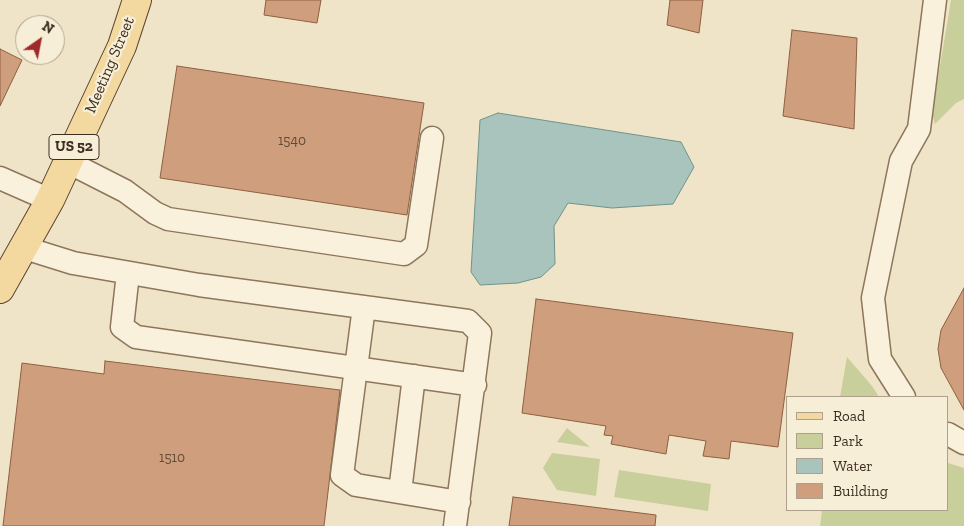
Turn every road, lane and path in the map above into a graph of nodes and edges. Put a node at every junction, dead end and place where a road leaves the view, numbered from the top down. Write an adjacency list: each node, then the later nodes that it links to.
1 (137, 0): 4 (main road, Meeting Street / US 52)
2 (935, 0): 14 (lane)
3 (432, 138): 4 (lane)
4 (68, 162): 6 (main road, Meeting Street / US 52)
5 (0, 178): 6 (lane)
6 (50, 200): 7 (main road, Meeting Street / US 52)
7 (25, 248): 8 (lane); 9 (main road, Meeting Street / US 52)
8 (128, 273): 10 (lane); 11 (lane)
9 (0, 290)
10 (364, 307): 11 (lane); 13 (lane)
11 (356, 368): 12 (lane); 17 (lane)
12 (414, 376): 13 (lane); 17 (lane)
13 (475, 385): 18 (lane)
14 (903, 396)
15 (949, 435): 16 (lane)
16 (964, 443)
17 (400, 492): 18 (lane)
18 (459, 502): 19 (lane)
19 (455, 526)

